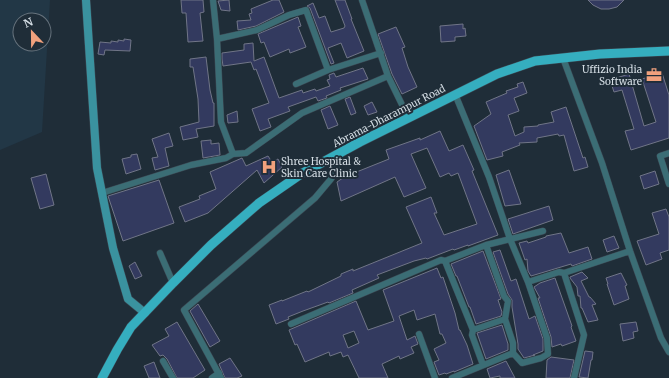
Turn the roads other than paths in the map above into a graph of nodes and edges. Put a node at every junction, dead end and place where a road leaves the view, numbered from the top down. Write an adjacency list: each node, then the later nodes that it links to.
1 (86, 0): 17 (street)
2 (214, 0): 4 (street)
3 (362, 0): 6 (street)
4 (217, 39): 8 (street); 14 (street)
5 (669, 51): 7 (main road, Abrama-Dharampur Road)
6 (381, 53): 8 (street); 9 (street)
7 (563, 58): 11 (main road, Abrama-Dharampur Road); 21 (street)
8 (328, 70): 10 (street)
9 (388, 76): 12 (street); 14 (street)
10 (296, 84)
11 (455, 94): 12 (main road, Abrama-Dharampur Road); 19 (street)
12 (408, 118): 15 (main road, Abrama-Dharampur Road)
13 (669, 153): 16 (street)
14 (233, 154): 17 (street)
15 (334, 156): 26 (main road, Abrama-Dharampur Road); 36 (street)
16 (669, 184)
17 (102, 193): 27 (street)
18 (543, 231): 19 (street)
19 (510, 239): 20 (street); 25 (street)
20 (486, 245): 23 (street); 28 (street)
21 (630, 251): 24 (street); 32 (street)
22 (160, 253): 26 (street)
23 (445, 261): 29 (street); 30 (street)
24 (564, 273): 25 (street); 43 (street)
25 (528, 282): 33 (street)
26 (173, 283): 27 (main road, Abrama-Dharampur Road)
27 (145, 313): 37 (main road); 38 (main road)
28 (505, 320): 30 (street); 33 (street)
29 (291, 324)
30 (473, 330): 35 (street)
31 (419, 334): 41 (street)
32 (669, 352)
33 (513, 353): 35 (street)
34 (163, 362): 39 (street)
35 (483, 364): 42 (street)
36 (220, 376): 40 (street)
37 (102, 378)
38 (109, 378)
39 (173, 378)
40 (212, 378)
41 (435, 378)
42 (452, 378)
43 (574, 378)

